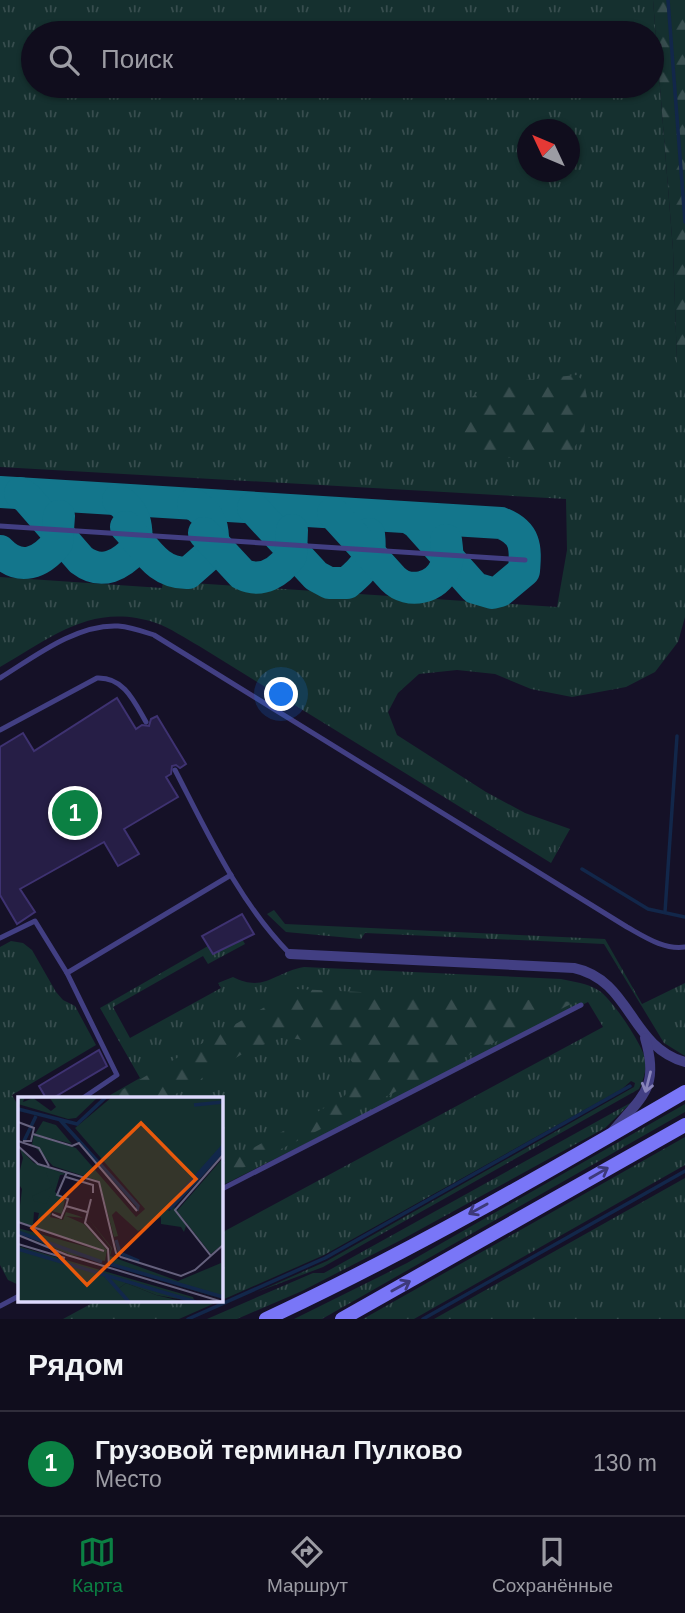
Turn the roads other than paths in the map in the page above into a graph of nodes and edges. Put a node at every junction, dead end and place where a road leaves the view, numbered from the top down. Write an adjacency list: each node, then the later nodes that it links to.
1 (0, 526): 2 (lane)
2 (525, 560)
3 (0, 678): 9 (lane)
4 (146, 722): 5 (lane)
5 (0, 730)
6 (175, 771): 7 (lane)
7 (231, 875): 10 (lane); 11 (lane)
8 (0, 938): 11 (lane)
9 (685, 947)
10 (290, 954): 13 (street)
11 (67, 973): 16 (lane)
12 (581, 1005): 19 (lane)
13 (644, 1036): 14 (street); 18 (street, one-way to 18)
14 (685, 1062)
15 (685, 1092): 18 (main road)
16 (84, 1097)
17 (685, 1125): 24 (main road, one-way to 17)
18 (607, 1138): 23 (main road, one-way to 23)
19 (222, 1189)
20 (0, 1296): 22 (lane)
21 (18, 1297): 22 (lane)
22 (2, 1305)
23 (266, 1319)
24 (342, 1319)

